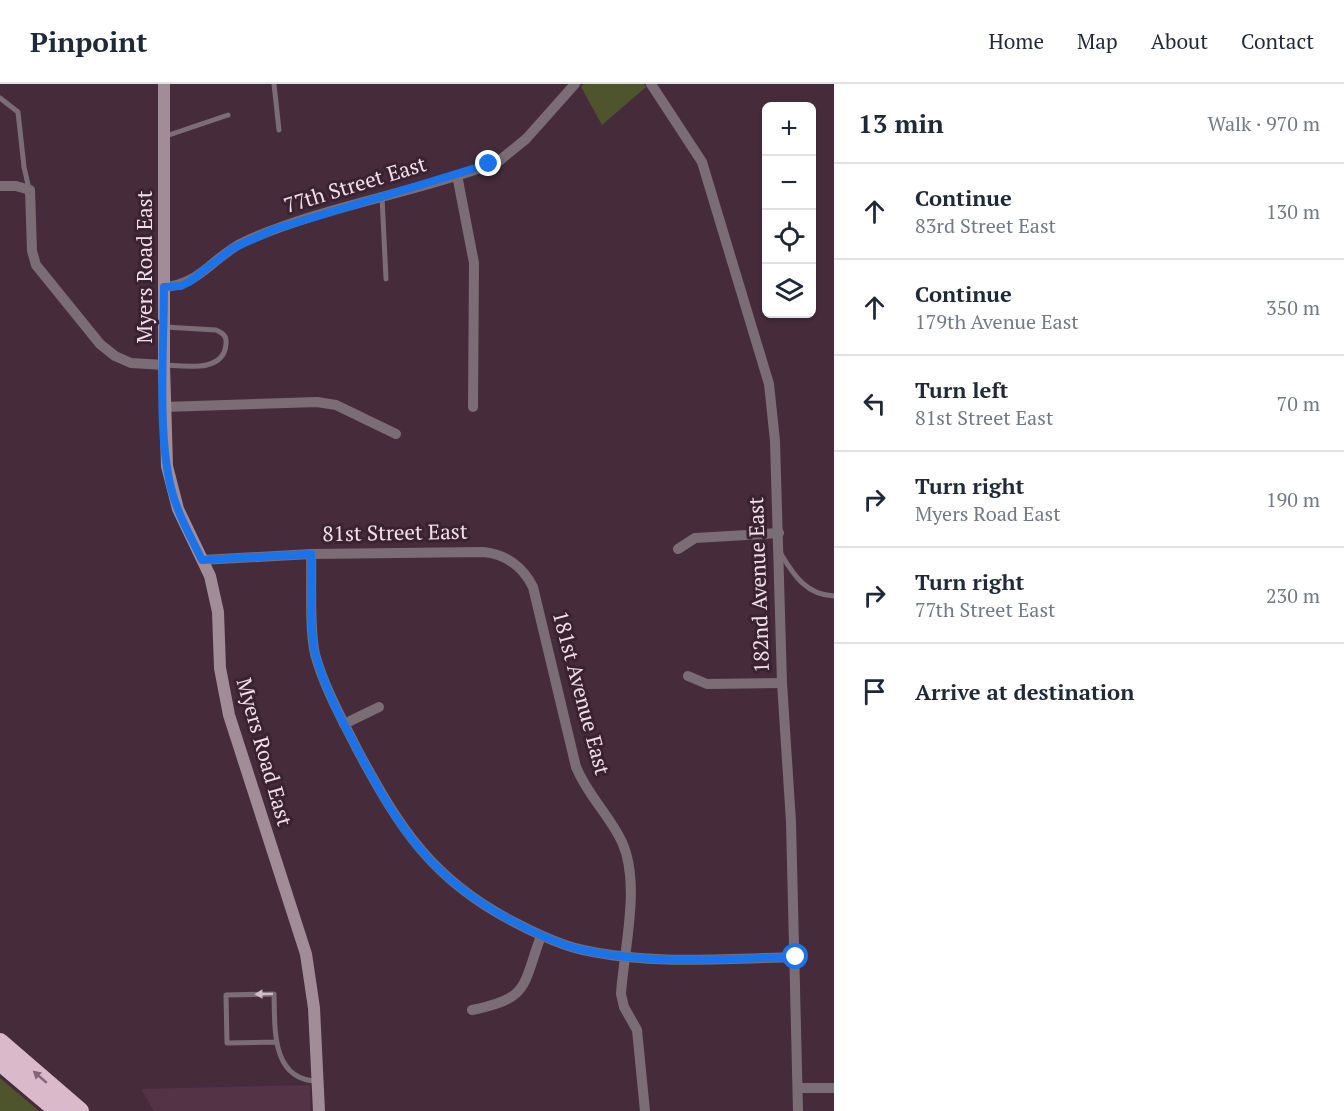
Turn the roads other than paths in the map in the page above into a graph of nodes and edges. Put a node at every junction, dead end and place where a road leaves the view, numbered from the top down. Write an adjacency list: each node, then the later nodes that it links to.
1 (164, 84): 8 (street, Myers Road East)
2 (274, 84): 7 (lane)
3 (576, 84): 9 (street, 77th Street East)
4 (651, 84): 20 (street, 182nd Avenue East)
5 (0, 98): 11 (lane)
6 (228, 114): 8 (lane)
7 (279, 130)
8 (164, 137): 14 (street, Myers Road East)
9 (456, 175): 12 (street, 77th Street East); 18 (street)
10 (0, 186): 11 (street)
11 (30, 190): 16 (street)
12 (382, 197): 13 (lane); 14 (street, 77th Street East)
13 (386, 279)
14 (164, 287): 15 (street, Myers Road East)
15 (164, 327): 16 (street, Myers Road East); 16 (lane)
16 (164, 365): 17 (street, Myers Road East)
17 (164, 407): 19 (street); 24 (street, Myers Road East)
18 (472, 407)
19 (396, 434)
20 (779, 532): 21 (street); 22 (street, 182nd Avenue East)
21 (678, 549)
22 (779, 550): 26 (lane); 28 (street, 182nd Avenue East)
23 (311, 554): 24 (street, 81st Street East); 25 (street, 81st Street East); 30 (street)
24 (202, 560): 38 (street, Myers Road East)
25 (514, 563): 32 (street, 181st Avenue East)
26 (834, 596)
27 (687, 676): 28 (street)
28 (782, 683): 33 (street, 182nd Avenue East)
29 (379, 707): 30 (street)
30 (344, 724): 31 (street)
31 (541, 936): 32 (street); 34 (street)
32 (624, 956): 33 (street); 44 (street, 181st Avenue East)
33 (796, 957): 39 (street, 182nd Avenue East)
34 (472, 1010)
35 (0, 1042): 42 (highway, one-way to 35)
36 (275, 1042): 36 (lane, one-way to 36); 38 (lane)
37 (0, 1062): 41 (highway)
38 (317, 1081): 43 (street, Myers Road East)
39 (798, 1088): 40 (street); 45 (street, 182nd Avenue East)
40 (834, 1088)
41 (58, 1111)
42 (80, 1111)
43 (319, 1111)
44 (645, 1111)
45 (798, 1111)

